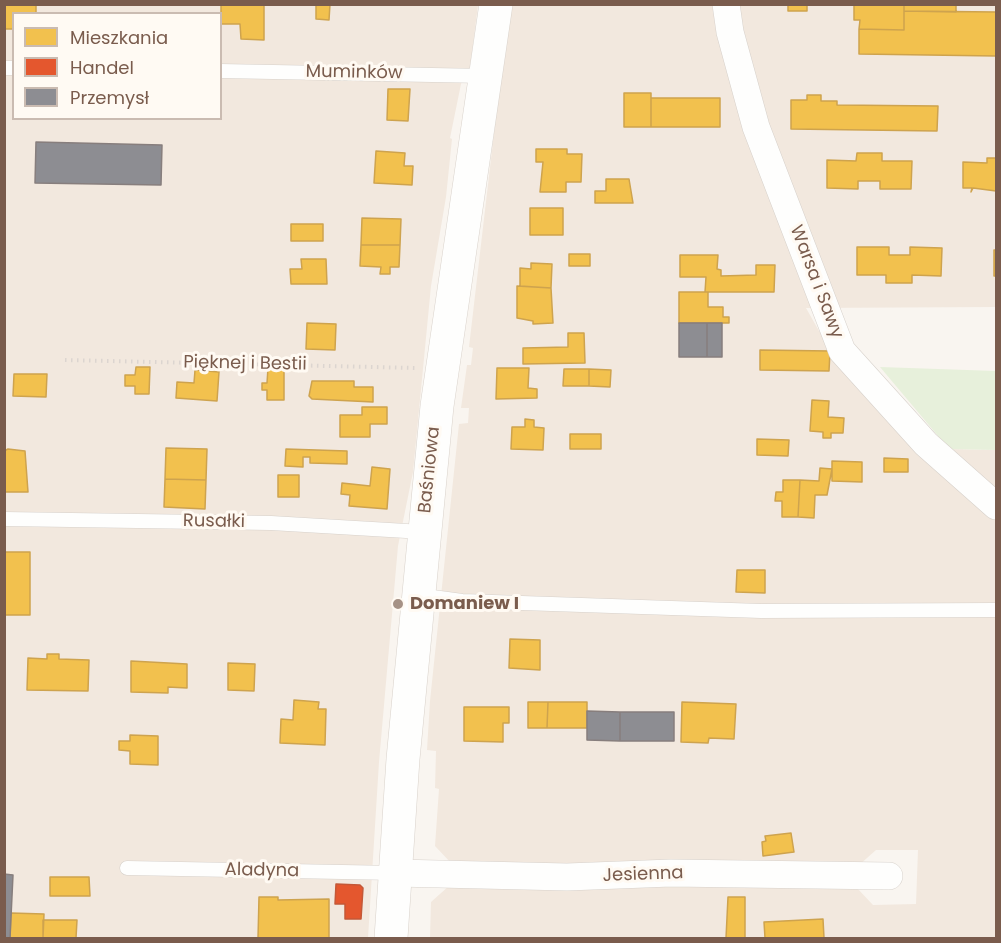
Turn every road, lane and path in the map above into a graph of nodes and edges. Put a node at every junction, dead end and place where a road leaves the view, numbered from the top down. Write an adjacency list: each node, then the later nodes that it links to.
1 (496, 4): 4 (main road, Baśniowa)
2 (726, 4): 7 (street, Warsa i Sawy)
3 (222, 71): 4 (lane, Muminków)
4 (487, 76): 9 (main road, Baśniowa)
5 (65, 360): 6 (path, Pięknej i Bestii)
6 (424, 368)
7 (996, 506)
8 (4, 519): 9 (lane, Rusałki)
9 (423, 532): 10 (main road, Baśniowa)
10 (418, 595): 11 (lane); 13 (main road, Baśniowa)
11 (996, 610)
12 (127, 868): 13 (lane, Aladyna)
13 (396, 873): 14 (street, Jesienna); 15 (main road, Baśniowa)
14 (889, 876)
15 (391, 939)

